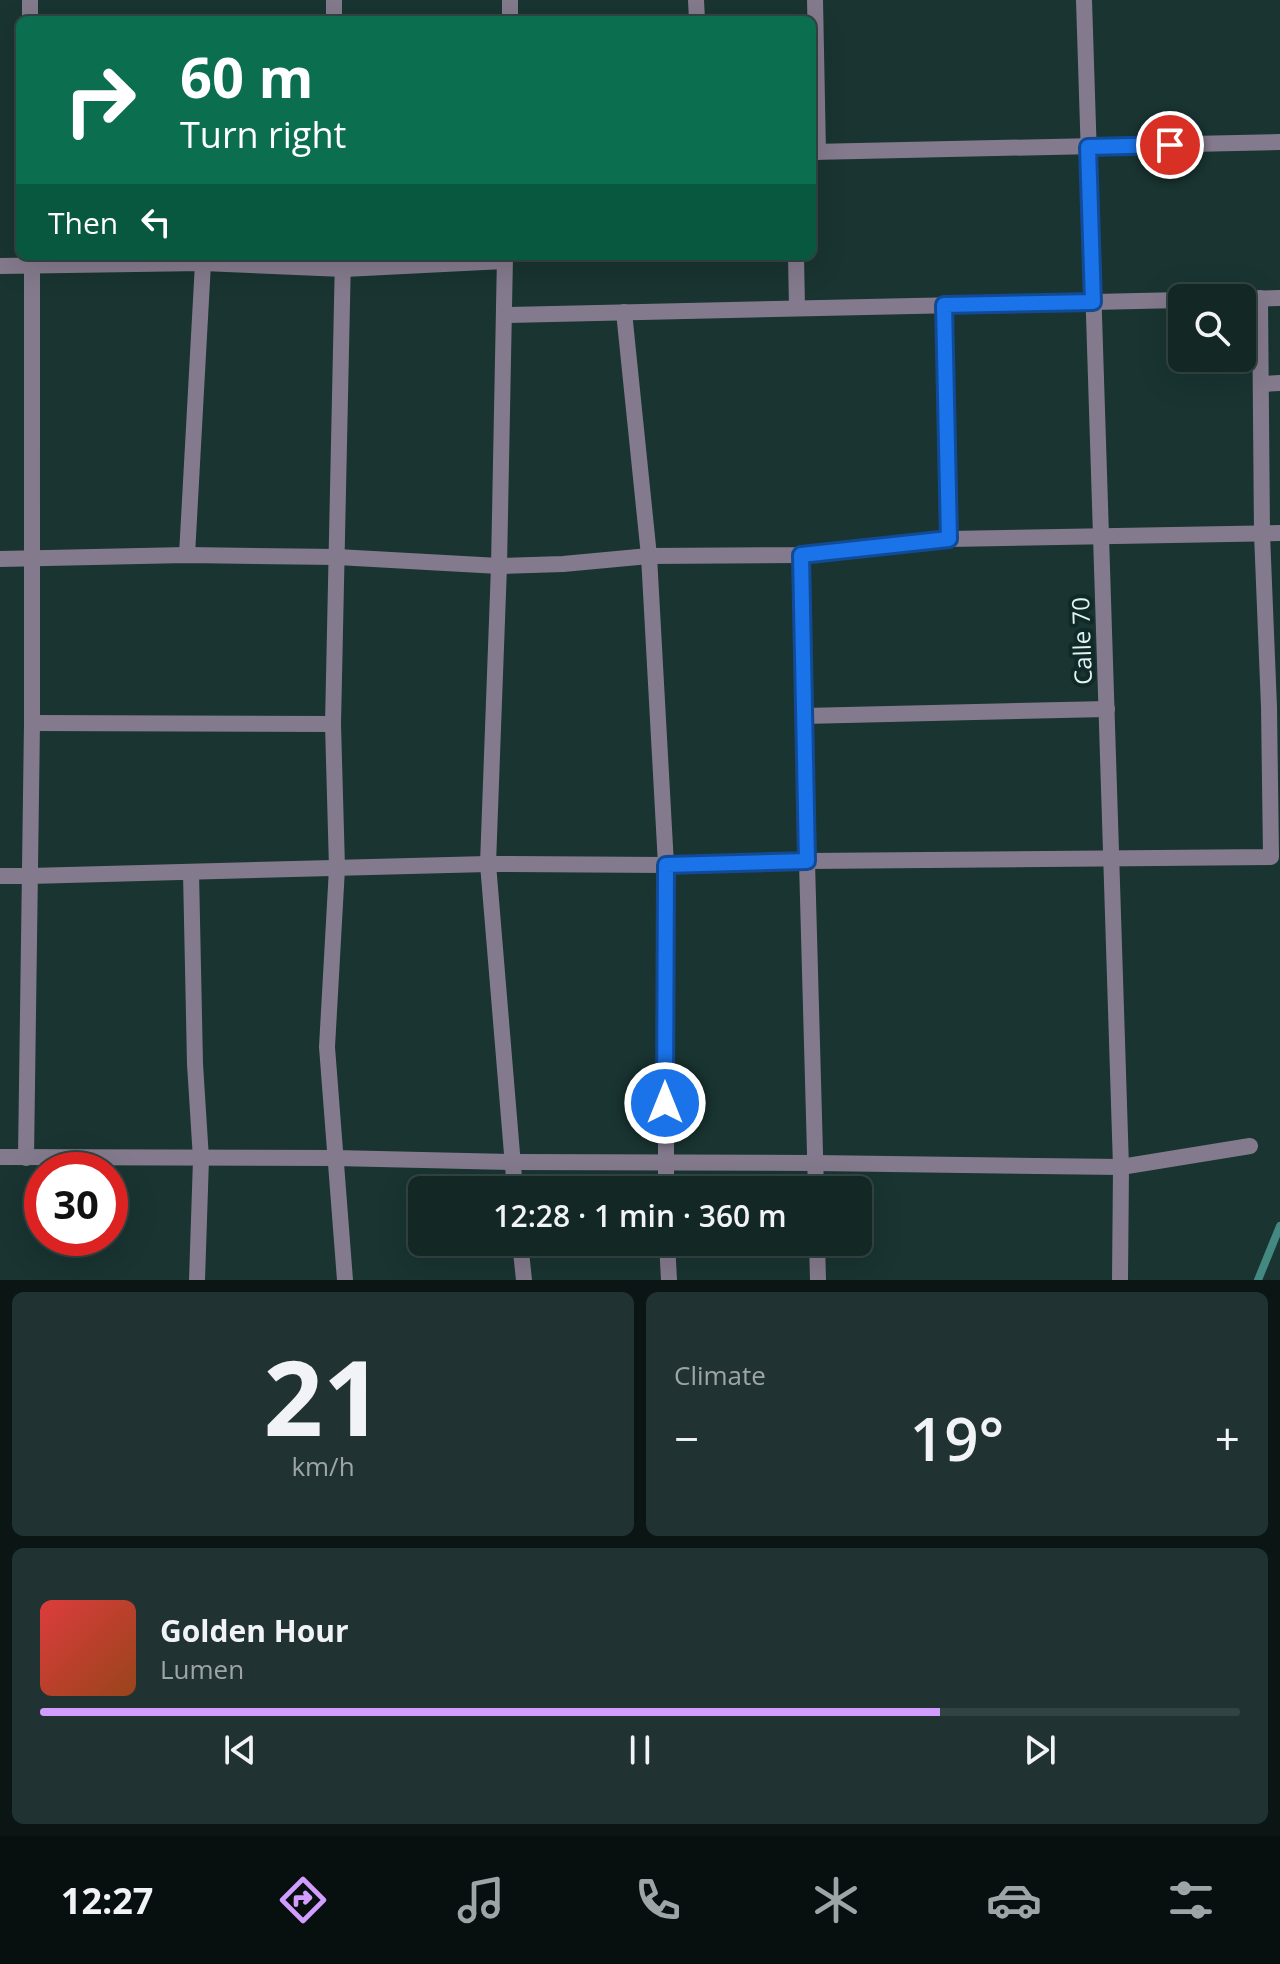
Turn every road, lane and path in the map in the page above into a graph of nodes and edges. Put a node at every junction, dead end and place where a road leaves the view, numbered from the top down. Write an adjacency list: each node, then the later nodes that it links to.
1 (1084, 0): 3 (street, Calle 70)
2 (1280, 142): 3 (street)
3 (1088, 147): 4 (street); 16 (street, Calle 70)
4 (816, 152)
5 (424, 260): 9 (street)
6 (504, 260): 20 (street)
7 (796, 260): 18 (street)
8 (32, 261): 10 (street); 11 (street); 31 (street)
9 (344, 262): 10 (street); 30 (street)
10 (203, 263): 27 (street)
11 (0, 266)
12 (1256, 298): 13 (street)
13 (1260, 298): 14 (street); 22 (street)
14 (1280, 298)
15 (1168, 300): 16 (street)
16 (1093, 302): 17 (street); 25 (street, Calle 70)
17 (944, 305): 18 (street); 26 (street)
18 (797, 308): 19 (street)
19 (624, 312): 20 (street); 29 (street)
20 (504, 315): 33 (street)
21 (1280, 383): 22 (street)
22 (1261, 384): 24 (street)
23 (1280, 533): 24 (street)
24 (1262, 534): 25 (street); 34 (street)
25 (1101, 537): 26 (street); 35 (street, Calle 70)
26 (949, 539): 28 (street)
27 (187, 555): 30 (street); 31 (street)
28 (801, 555): 29 (street); 36 (street)
29 (649, 556): 33 (street); 42 (street)
30 (337, 557): 33 (street); 38 (street)
31 (32, 558): 32 (street); 37 (street)
32 (0, 559)
33 (499, 566): 41 (street)
34 (1274, 707): 39 (street)
35 (1107, 709): 36 (street); 39 (street, Calle 70)
36 (803, 716): 40 (street)
37 (32, 723): 38 (street); 46 (street)
38 (333, 724): 43 (street)
39 (1111, 857): 40 (street); 57 (street, Calle 70)
40 (807, 861): 42 (street); 56 (street)
41 (488, 864): 42 (street); 43 (street); 54 (street)
42 (666, 865): 55 (street)
43 (337, 868): 44 (street); 51 (street)
44 (191, 872): 46 (street); 53 (street)
45 (0, 876): 46 (street)
46 (29, 876): 48 (street)
47 (1250, 1146): 57 (street)
48 (26, 1152)
49 (0, 1157): 50 (street)
50 (24, 1158)
51 (335, 1158): 53 (street); 54 (street); 65 (street)
52 (128, 1159): 53 (street)
53 (201, 1159): 64 (street)
54 (512, 1162): 55 (street); 58 (street)
55 (665, 1162): 56 (street); 59 (street)
56 (815, 1163): 57 (street); 60 (street)
57 (1121, 1167): 69 (street, Calle 70)
58 (514, 1176)
59 (666, 1176)
60 (815, 1176)
61 (521, 1256): 66 (street)
62 (668, 1256): 67 (street)
63 (817, 1256): 68 (street)
64 (197, 1280)
65 (345, 1280)
66 (524, 1280)
67 (669, 1280)
68 (818, 1280)
69 (1120, 1280)

